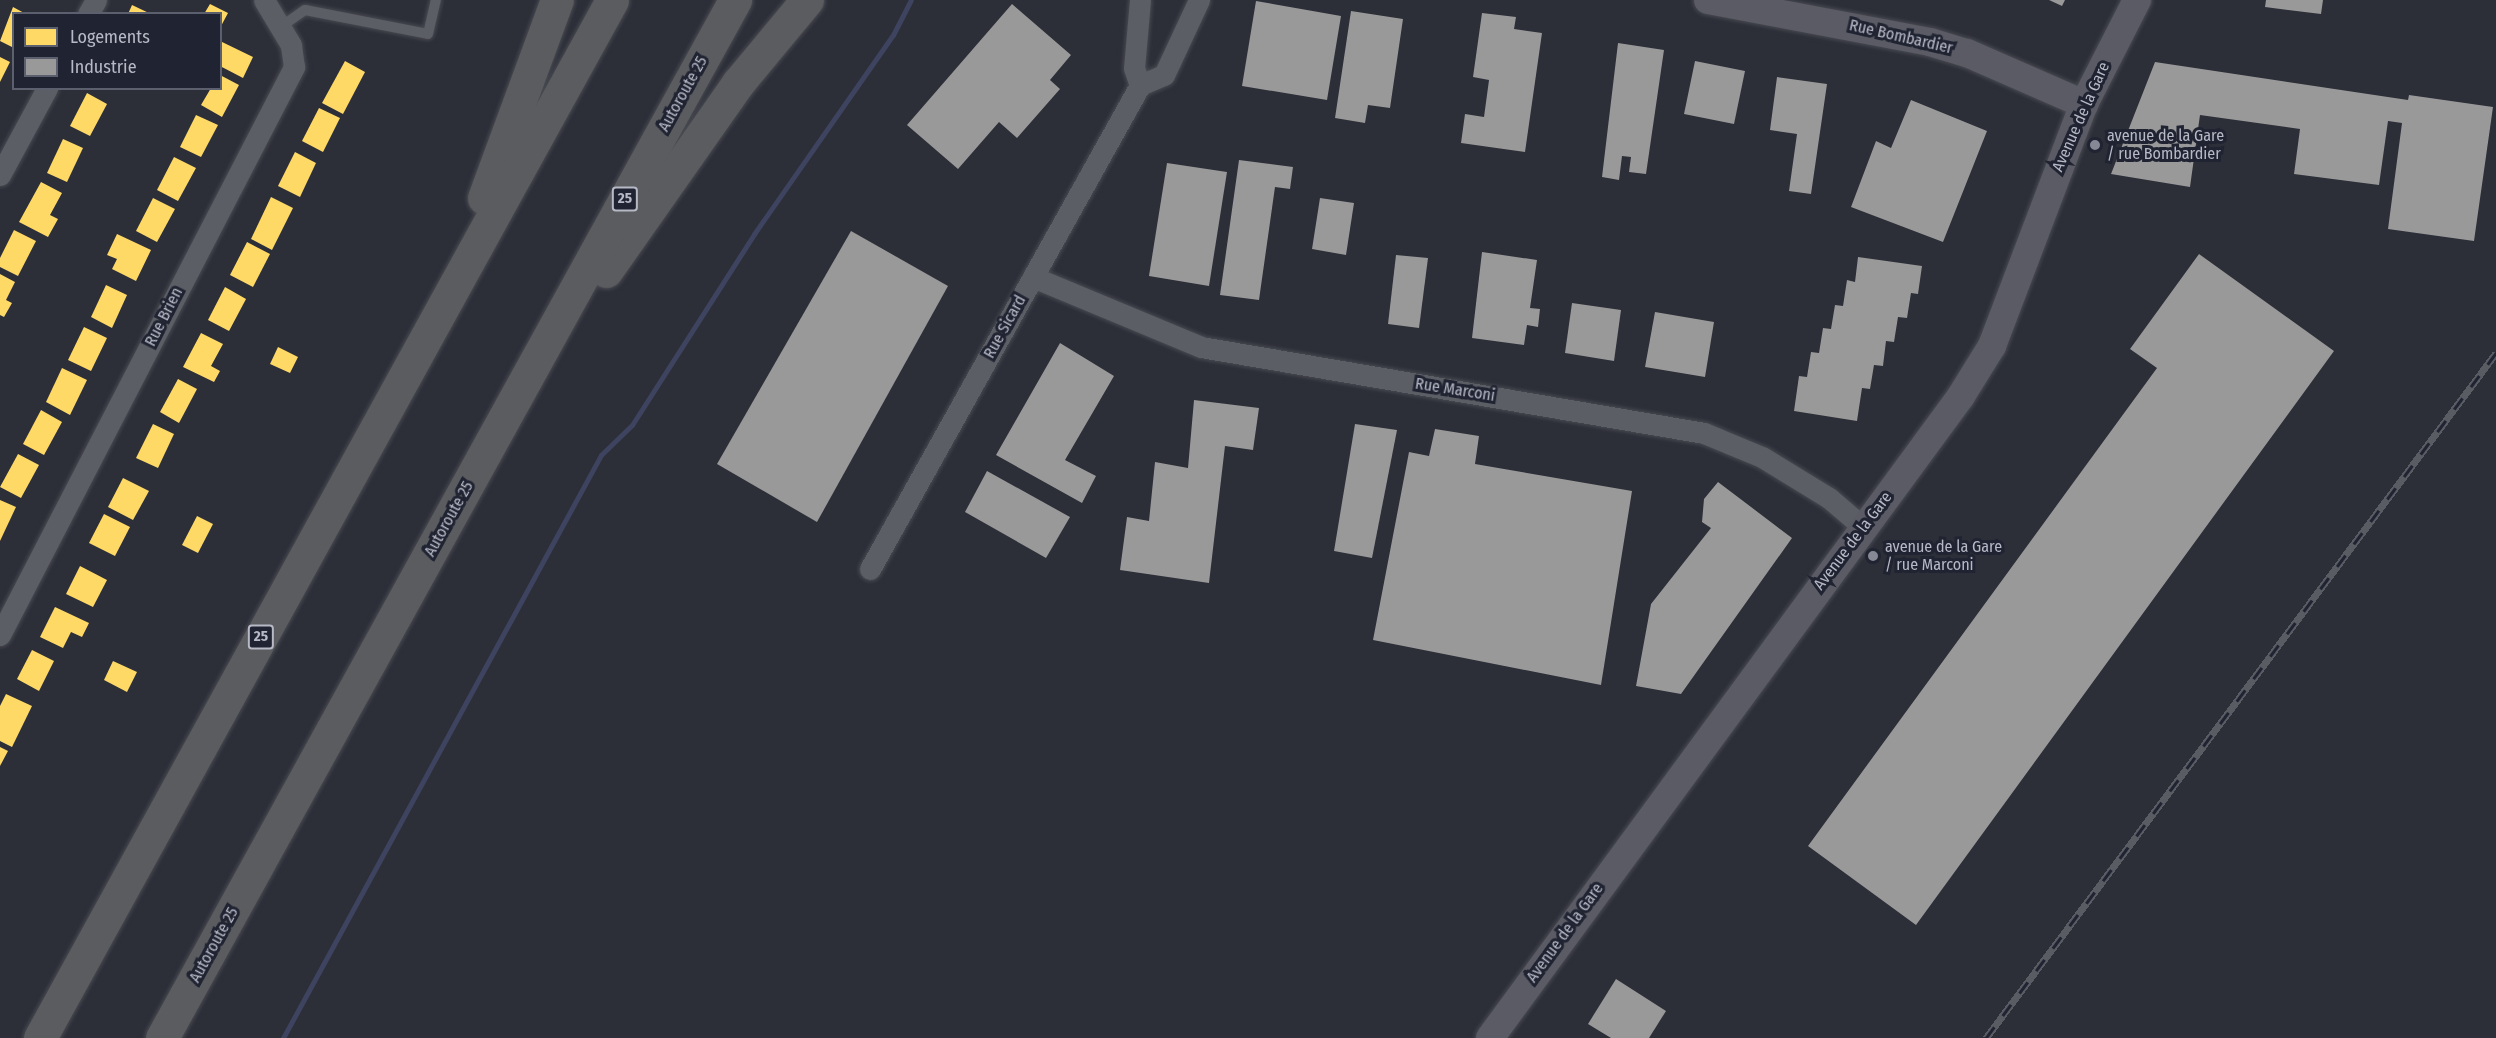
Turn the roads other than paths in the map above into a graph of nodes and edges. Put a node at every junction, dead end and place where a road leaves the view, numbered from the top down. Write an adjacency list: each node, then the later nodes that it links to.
1 (264, 0): 11 (street, Rue Brien)
2 (436, 0): 11 (lane)
3 (557, 0): 17 (highway)
4 (612, 0): 17 (highway, 25)
5 (735, 0): 18 (highway, Autoroute 25 / 25)
6 (807, 0): 18 (highway)
7 (1140, 0): 12 (street)
8 (1198, 0): 12 (street)
9 (1708, 0): 14 (street, Rue Bombardier)
10 (2137, 0): 14 (street, Avenue de la Gare)
11 (282, 26): 21 (street, Rue Brien)
12 (1140, 85): 16 (street, Rue Sicard)
13 (46, 90): 15 (street)
14 (2084, 104): 19 (street, Avenue de la Gare)
15 (0, 175)
16 (1033, 277): 19 (street, Rue Marconi); 20 (street, Rue Sicard)
17 (442, 309): 22 (highway, 25)
18 (517, 398): 23 (highway, Autoroute 25 / 25)
19 (1863, 527): 24 (street, Avenue de la Gare)
20 (870, 569)
21 (0, 635)
22 (40, 1038)
23 (162, 1038)
24 (1490, 1038)

